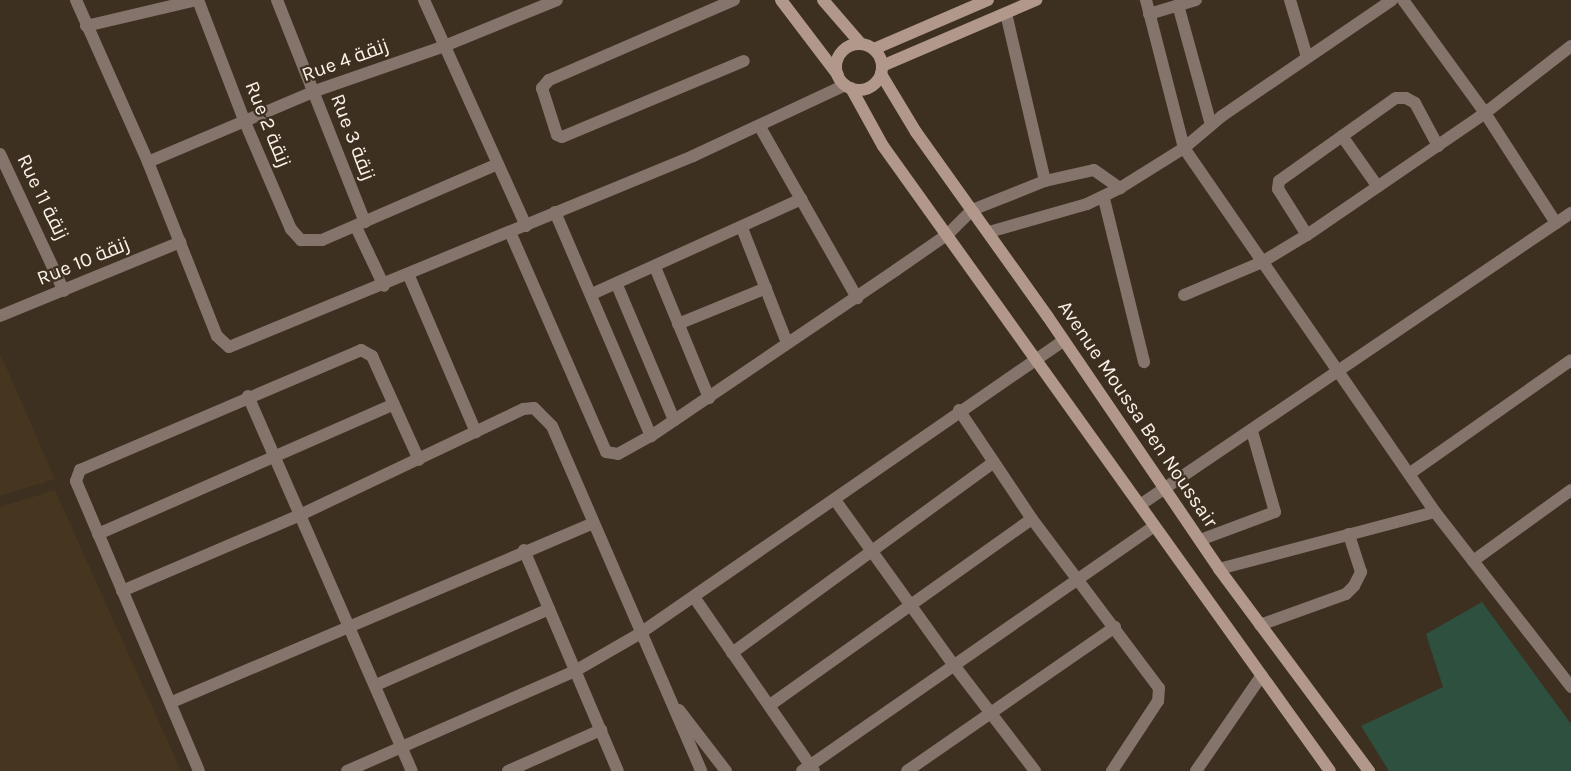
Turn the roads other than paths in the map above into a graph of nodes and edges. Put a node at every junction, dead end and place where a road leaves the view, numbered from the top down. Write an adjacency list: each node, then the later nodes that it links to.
1 (75, 0): 19 (street)
2 (198, 0): 19 (street); 30 (street, Rue 2 زنقة)
3 (277, 0): 28 (street, Rue 3 زنقة)
4 (424, 0): 22 (street)
5 (558, 0): 22 (street, Rue 4 زنقة)
6 (734, 0): 25 (street)
7 (781, 0): 27 (street)
8 (824, 0): 20 (street)
9 (988, 0): 23 (street)
10 (1036, 0): 17 (street)
11 (1146, 0): 18 (street)
12 (1196, 0): 16 (street)
13 (1290, 0): 24 (street)
14 (1392, 0): 24 (street)
15 (1403, 0): 29 (street)
16 (1178, 5): 18 (street); 31 (street)
17 (1006, 13): 26 (street); 39 (street)
18 (1149, 14): 35 (street)
19 (86, 26): 37 (street)
20 (861, 44): 23 (street); 27 (street)
21 (1571, 46): 29 (street)
22 (442, 47): 28 (street, Rue 4 زنقة); 38 (street)
23 (874, 49): 26 (street)
24 (1307, 57): 31 (street)
25 (744, 61)
26 (881, 70): 27 (street); 44 (street, Avenue Moussa Ben Noussair)
27 (845, 83): 32 (street); 53 (street)
28 (315, 91): 30 (street, Rue 4 زنقة); 47 (street, Rue 3 زنقة)
29 (1485, 113): 34 (street); 48 (street)
30 (244, 120): 37 (street, Rue 4 زنقة); 47 (street, Rue 2 زنقة)
31 (1211, 125): 35 (street)
32 (760, 127): 42 (street); 45 (street)
33 (1342, 136): 34 (street); 40 (street); 54 (street)
34 (1438, 146): 40 (street)
35 (1185, 148): 41 (street); 56 (street)
36 (0, 154): 62 (street, Rue 11 زنقة)
37 (148, 162): 55 (street)
38 (495, 165): 47 (street); 49 (street)
39 (1045, 181): 41 (street); 44 (street)
40 (1378, 187): 54 (street)
41 (1120, 188): 43 (street)
42 (801, 199): 50 (street); 65 (street)
43 (1104, 199): 52 (street); 72 (street)
44 (972, 210): 52 (street, Avenue Moussa Ben Noussair); 53 (street)
45 (555, 212): 49 (street); 63 (street)
46 (1571, 213): 48 (street)
47 (361, 224): 60 (street, Rue 3 زنقة)
48 (1556, 224): 73 (street)
49 (526, 225): 51 (street)
50 (742, 228): 57 (street); 61 (street)
51 (510, 232): 58 (street); 81 (street)
52 (989, 232): 68 (street, Avenue Moussa Ben Noussair)
53 (948, 234): 65 (street); 70 (street)
54 (1307, 235): 56 (street)
55 (180, 242): 60 (street); 62 (street, Rue 10 زنقة)
56 (1262, 261): 64 (street); 73 (street)
57 (655, 267): 59 (street); 67 (street)
58 (410, 276): 60 (street); 80 (street)
59 (617, 285): 63 (street); 78 (street)
60 (384, 286)
61 (766, 288): 67 (street); 69 (street)
62 (64, 291): 66 (street, Rue 10 زنقة)
63 (592, 294): 81 (street)
64 (1184, 295)
65 (857, 297): 69 (street)
66 (0, 316)
67 (678, 324): 75 (street)
68 (1064, 341): 70 (street); 86 (street, Avenue Moussa Ben Noussair)
69 (787, 343): 75 (street)
70 (1038, 359): 77 (street); 89 (street)
71 (1571, 360): 85 (street)
72 (1144, 362)
73 (1337, 373): 79 (street); 85 (street)
74 (248, 396): 76 (street); 82 (street); 95 (street)
75 (710, 398): 78 (street)
76 (393, 404): 82 (street); 83 (street)
77 (959, 410): 84 (street); 88 (street)
78 (674, 420): 81 (street)
79 (1252, 430): 86 (street); 97 (street)
80 (477, 432): 83 (street); 93 (street)
81 (651, 436)
82 (274, 455): 91 (street); 95 (street)
83 (419, 460): 91 (street)
84 (994, 462): 92 (street); 99 (street)
85 (1409, 474): 90 (street)
86 (1166, 489): 89 (street); 97 (street, Avenue Moussa Ben Noussair)
87 (1571, 490): 100 (street)
88 (835, 500): 99 (street); 104 (street)
89 (1140, 506): 94 (street)
90 (1436, 512): 96 (street); 100 (street)
91 (300, 515): 103 (street); 108 (street)
92 (1032, 519): 102 (street); 105 (street)
93 (594, 523): 98 (street); 110 (street)
94 (1154, 526): 102 (street); 114 (street)
95 (98, 534): 103 (street)
96 (1348, 534): 101 (street); 107 (street)
97 (1200, 540): 101 (street, Avenue Moussa Ben Noussair)
98 (524, 550): 106 (street); 108 (street)
99 (872, 553): 105 (street); 111 (street)
100 (1473, 561): 116 (street)
101 (1219, 569): 107 (street, Avenue Moussa Ben Noussair)
102 (1079, 578): 109 (street); 112 (street)
103 (122, 591): 118 (street)
104 (694, 597): 110 (street); 111 (street)
105 (912, 608): 112 (street); 119 (street)
106 (549, 609): 113 (street); 115 (street)
107 (1260, 625): 136 (street, Avenue Moussa Ben Noussair)
108 (350, 626): 115 (street); 118 (street)
109 (1115, 627): 120 (street); 133 (street)
110 (639, 634): 113 (street); 117 (street)
111 (732, 653): 119 (street)
112 (953, 664): 120 (street); 123 (street)
113 (575, 671): 121 (street); 122 (street)
114 (1262, 675): 134 (street); 135 (street)
115 (376, 685): 122 (street)
116 (1571, 686)
117 (669, 696): 130 (street); 131 (street)
118 (172, 702): 125 (street)
119 (770, 705): 123 (street)
120 (992, 715): 124 (street); 132 (street)
121 (601, 730): 128 (street); 129 (street)
122 (402, 748): 126 (street); 127 (street)
123 (808, 769)
124 (1031, 770)
125 (199, 771)
126 (347, 771)
127 (412, 771)
128 (508, 771)
129 (618, 771)
130 (700, 771)
131 (726, 771)
132 (907, 771)
133 (1112, 771)
134 (1196, 771)
135 (1330, 771)
136 (1370, 771)

